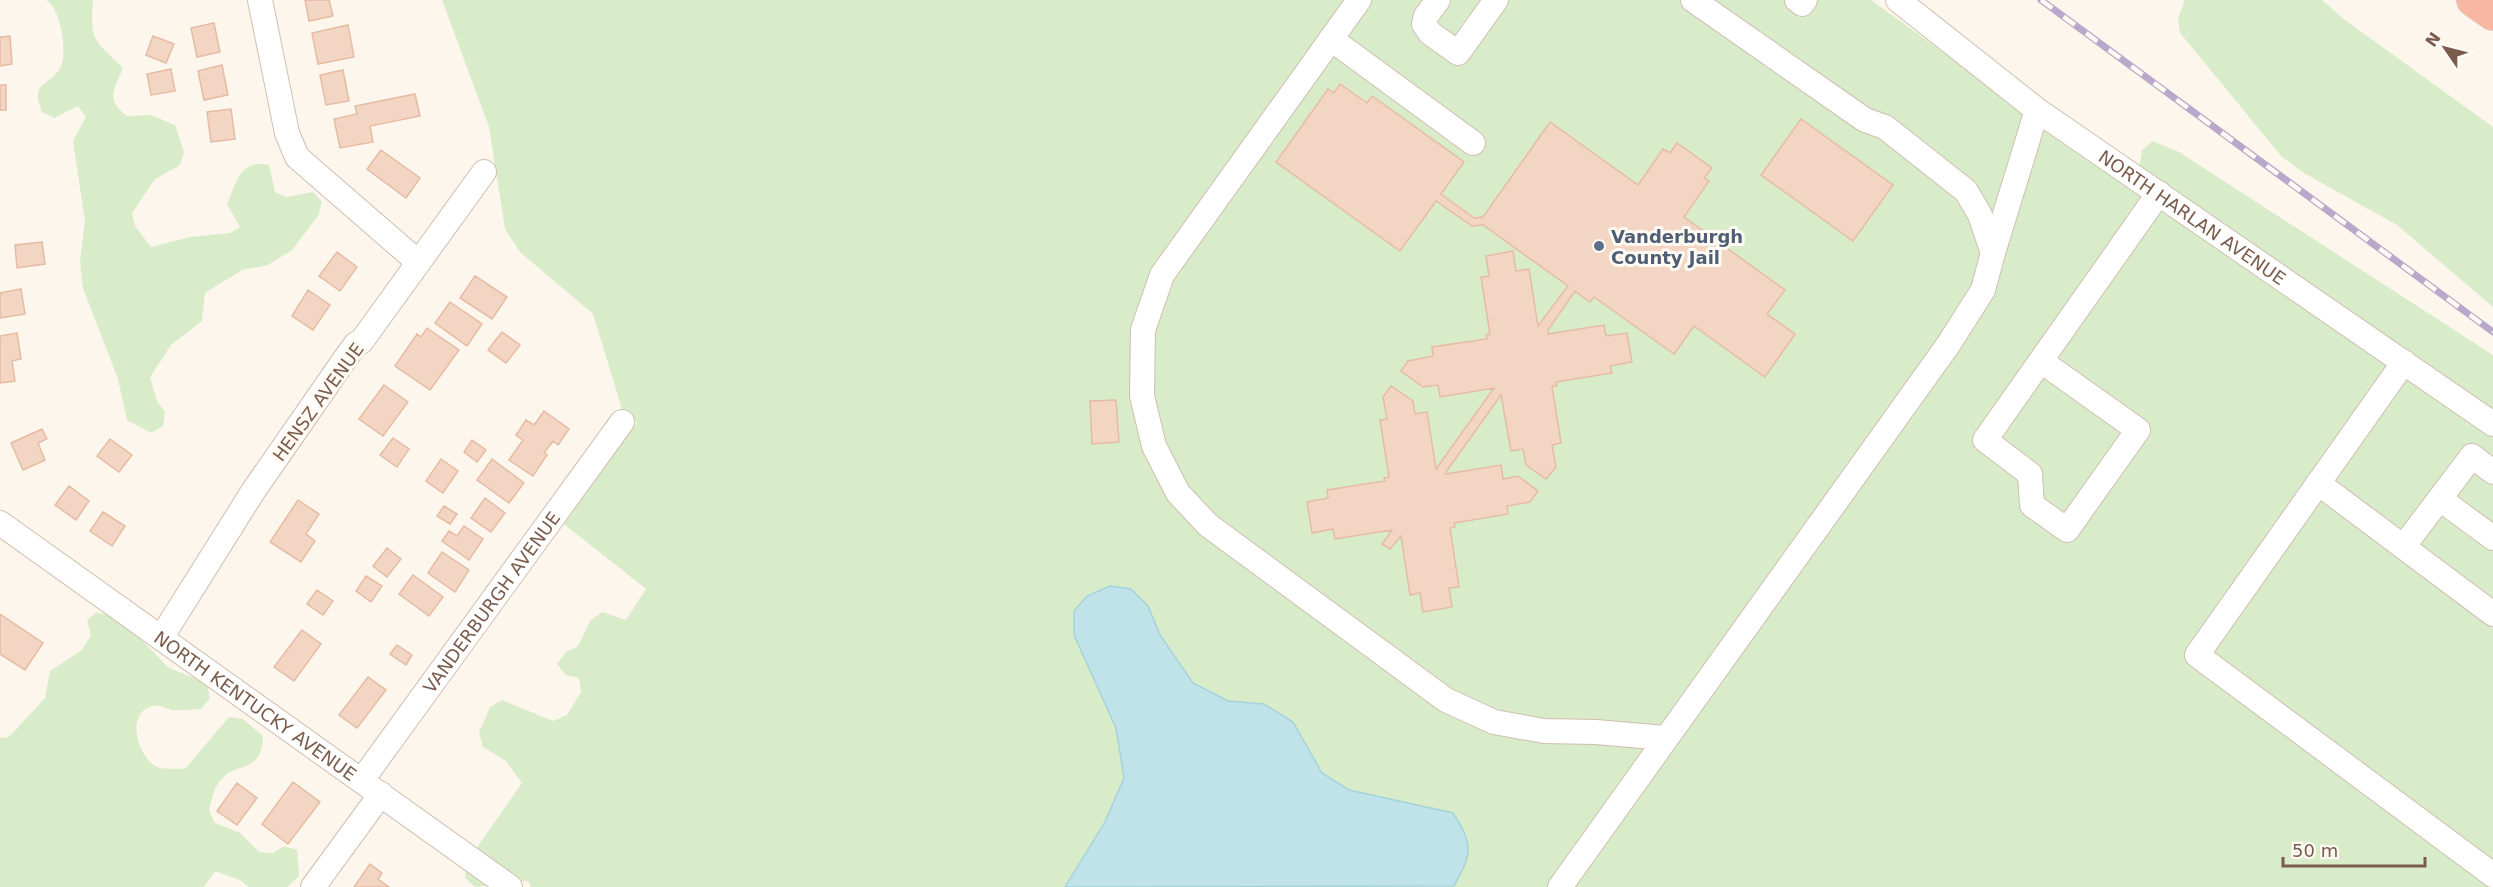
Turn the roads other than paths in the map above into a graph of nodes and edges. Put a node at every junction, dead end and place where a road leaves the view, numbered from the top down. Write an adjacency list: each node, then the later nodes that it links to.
1 (261, 0): 17 (street)
2 (1359, 0): 11 (street)
3 (1438, 0): 4 (street)
4 (1496, 0)
5 (1693, 0): 16 (street)
6 (1797, 0): 7 (street)
7 (1805, 0)
8 (1898, 0): 12 (street, NORTH HARLAN AVENUE)
9 (2473, 0): 10 (highway)
10 (2493, 15)
11 (1331, 39): 13 (street); 30 (street)
12 (2037, 110): 15 (street, NORTH HARLAN AVENUE); 16 (street)
13 (1473, 143)
14 (484, 172): 17 (street, HENSZ AVENUE)
15 (2159, 193): 18 (street); 19 (street, NORTH HARLAN AVENUE)
16 (1993, 253): 30 (street)
17 (418, 262): 29 (street, HENSZ AVENUE)
18 (2041, 361): 18 (street)
19 (2404, 362): 21 (street, NORTH HARLAN AVENUE); 23 (street)
20 (622, 422): 31 (street, VANDERBURGH AVENUE)
21 (2493, 424)
22 (2493, 472): 24 (street)
23 (2318, 483): 27 (street); 32 (street)
24 (2440, 499): 26 (street); 27 (street)
25 (0, 523): 29 (street, NORTH KENTUCKY AVENUE)
26 (2493, 538)
27 (2403, 547): 28 (street)
28 (2493, 614)
29 (161, 638): 31 (street, NORTH KENTUCKY AVENUE)
30 (1665, 738): 35 (street)
31 (371, 787): 33 (street, VANDERBURGH AVENUE); 34 (street, NORTH KENTUCKY AVENUE)
32 (2493, 875)
33 (313, 887)
34 (510, 887)
35 (1560, 887)

